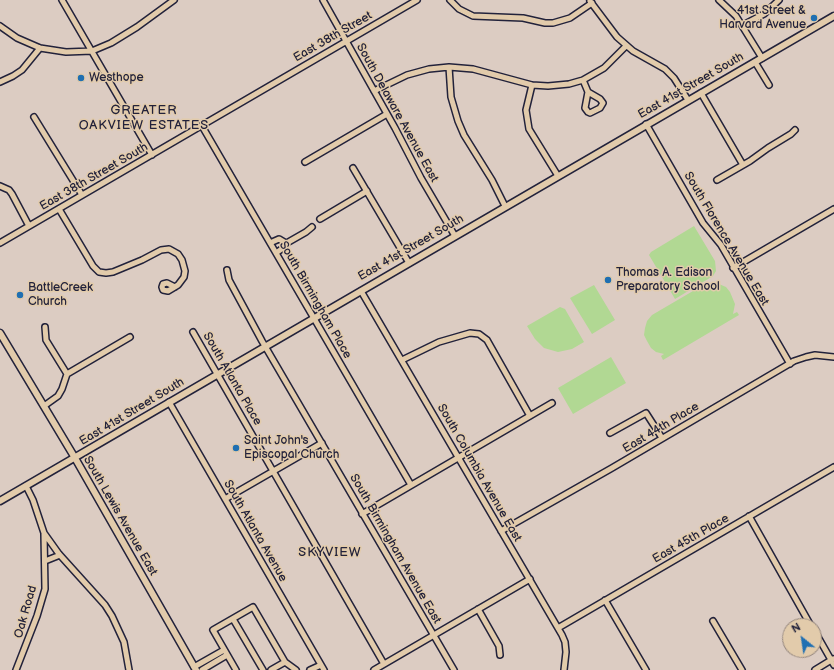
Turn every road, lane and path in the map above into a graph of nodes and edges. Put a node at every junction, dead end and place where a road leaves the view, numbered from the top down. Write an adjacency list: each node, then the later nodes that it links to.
1 (62, 0): 15 (street)
2 (174, 0): 15 (street)
3 (324, 0): 12 (street, South Delaware Avenue East)
4 (417, 0): 12 (street, East 38th Street)
5 (450, 0): 8 (street)
6 (719, 0): 10 (street)
7 (779, 0): 10 (street)
8 (591, 1): 13 (street)
9 (834, 16): 16 (main road, East 41st Street South)
10 (743, 25): 16 (street)
11 (0, 26): 14 (street)
12 (346, 41): 19 (street, East 38th Street); 24 (street, South Delaware Avenue East)
13 (626, 46): 20 (street); 27 (street)
14 (40, 48): 15 (street); 21 (street)
15 (92, 51): 33 (street)
16 (762, 58): 17 (main road, East 41st Street South)
17 (755, 62): 23 (street); 26 (main road, East 41st Street South)
18 (449, 67): 22 (street); 24 (street); 42 (street)
19 (281, 79): 31 (street, East 38th Street South)
20 (583, 80): 22 (street); 25 (street)
21 (0, 82)
22 (532, 85): 37 (street)
23 (769, 86)
24 (374, 91): 28 (street, South Delaware Avenue East)
25 (588, 92)
26 (701, 92): 27 (main road, East 41st Street South); 35 (street)
27 (688, 100): 30 (main road, East 41st Street South)
28 (387, 114): 34 (street); 48 (street, South Delaware Avenue East)
29 (34, 117): 41 (street)
30 (646, 124): 37 (main road, East 41st Street South); 54 (street, South Florence Avenue East)
31 (202, 126): 33 (street, East 38th Street South); 50 (street, South Birmingham Place)
32 (795, 130): 35 (street)
33 (152, 155): 41 (street, East 38th Street South)
34 (305, 162)
35 (743, 165): 38 (street)
36 (354, 168): 40 (street)
37 (558, 176): 42 (main road, East 41st Street South)
38 (717, 180)
39 (2, 187): 46 (street)
40 (367, 191): 45 (street); 53 (street)
41 (82, 195): 43 (street, East 38th Street South)
42 (505, 206): 48 (main road, East 41st Street South)
43 (60, 209): 46 (street, East 38th Street South); 56 (street)
44 (834, 209): 54 (street)
45 (320, 219)
46 (29, 226): 49 (street, East 38th Street South)
47 (312, 227): 51 (street)
48 (455, 236): 53 (main road, East 41st Street South)
49 (0, 243)
50 (270, 243): 51 (street); 52 (street, South Birmingham Place)
51 (285, 244): 52 (street)
52 (276, 253): 58 (street, South Birmingham Place)
53 (409, 263): 57 (main road, East 41st Street South)
54 (733, 268): 66 (street, South Florence Avenue East)
55 (227, 270): 63 (street, South Birmingham Avenue East)
56 (175, 287)
57 (361, 290): 58 (main road, East 41st Street South); 65 (street, South Columbia Avenue East)
58 (314, 318): 63 (main road, East 41st Street South); 80 (street, South Birmingham Place)
59 (45, 327): 67 (street)
60 (193, 332): 68 (street, South Atlanta Place)
61 (0, 333): 71 (main road, South Lewis Avenue East)
62 (130, 337): 67 (street)
63 (265, 347): 68 (main road, East 41st Street South); 75 (street, South Birmingham Avenue East)
64 (834, 357): 66 (street, East 44th Place)
65 (402, 360): 72 (street); 77 (street, South Columbia Avenue East)
66 (790, 364): 74 (street, East 44th Place)
67 (66, 374): 71 (street)
68 (218, 374): 69 (main road, East 41st Street South); 79 (street, South Atlanta Place)
69 (169, 402): 76 (main road, East 41st Street South); 82 (street, South Atlanta Avenue)
70 (552, 404): 72 (street)
71 (44, 406): 76 (main road, South Lewis Avenue East)
72 (530, 416): 77 (street)
73 (610, 434): 74 (street)
74 (662, 438): 86 (street, East 44th Place)
75 (322, 443): 79 (street); 84 (street, South Birmingham Avenue East)
76 (75, 458): 81 (main road, East 41st Street South); 105 (main road, South Lewis Avenue East)
77 (459, 458): 80 (street); 86 (street, South Columbia Avenue East)
78 (834, 467): 85 (street, East 45th Place)
79 (273, 471): 82 (street); 103 (street, South Atlanta Place)
80 (411, 485): 84 (street)
81 (26, 486): 83 (main road, East 41st Street South); 87 (street)
82 (225, 499): 104 (street, South Atlanta Avenue)
83 (0, 501)
84 (362, 514): 97 (street, South Birmingham Avenue East)
85 (749, 516): 91 (street, East 45th Place); 93 (street)
86 (501, 531): 90 (street, South Columbia Avenue East)
87 (44, 533): 88 (street); 89 (street, Oak Road)
88 (60, 555): 89 (street); 108 (street)
89 (45, 561): 107 (street, Oak Road)
90 (530, 579): 92 (street); 96 (street, South Columbia Avenue East)
91 (605, 600): 96 (street, East 45th Place); 118 (street)
92 (478, 609): 97 (street); 100 (street)
93 (807, 618)
94 (233, 619): 99 (street); 101 (street); 111 (street)
95 (713, 621): 119 (street)
96 (558, 628): 117 (street, South Columbia Avenue East)
97 (434, 635): 103 (street); 116 (street, South Birmingham Avenue East)
98 (822, 643): 102 (street)
99 (226, 653): 105 (street); 109 (street); 110 (street)
100 (500, 655)
101 (285, 662): 112 (street); 113 (street)
102 (833, 662): 120 (street)
103 (384, 664): 115 (street)
104 (321, 665): 106 (street); 114 (street, South Atlanta Avenue)
105 (195, 668)
106 (312, 669)
107 (16, 670)
108 (129, 670)
109 (202, 670)
110 (236, 670)
111 (262, 670)
112 (271, 670)
113 (296, 670)
114 (324, 670)
115 (374, 670)
116 (454, 670)
117 (564, 670)
118 (646, 670)
119 (742, 670)
120 (815, 670)

